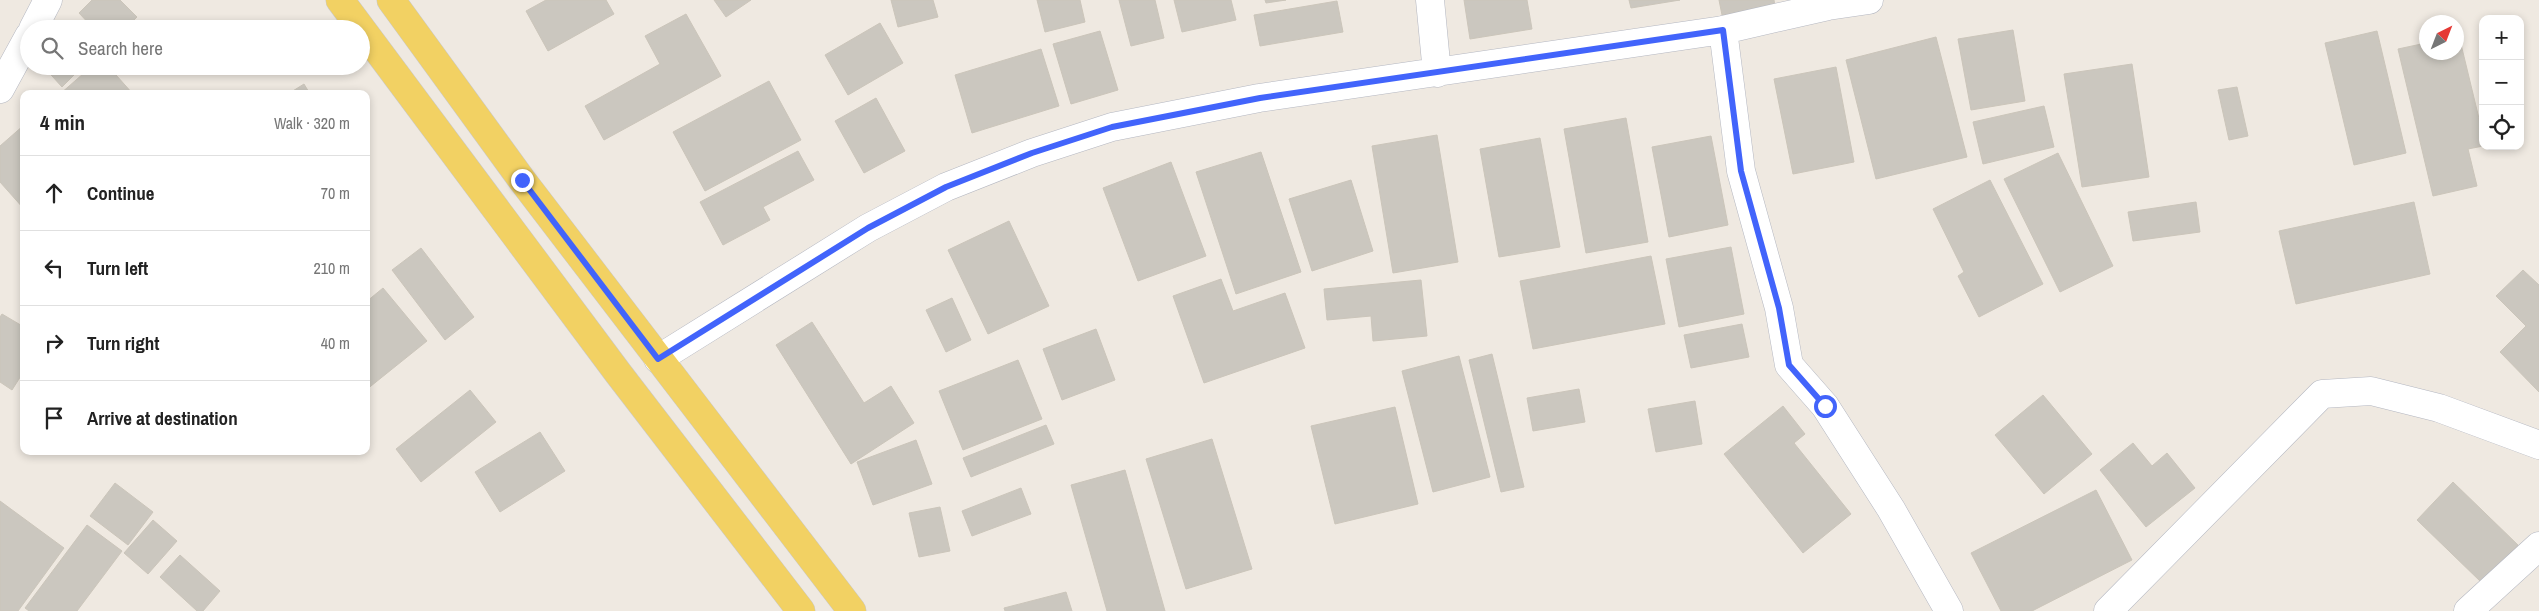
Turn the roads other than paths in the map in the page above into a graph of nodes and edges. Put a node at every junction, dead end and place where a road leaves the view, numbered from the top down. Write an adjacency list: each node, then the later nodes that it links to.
1 (48, 0): 6 (street)
2 (340, 0): 7 (main road)
3 (391, 0): 13 (main road)
4 (1430, 0): 11 (street)
5 (1869, 0): 8 (street)
6 (38, 20)
7 (355, 20)
8 (1723, 30): 11 (street); 18 (street)
9 (370, 40): 16 (main road)
10 (20, 52): 12 (street)
11 (1437, 73): 13 (street)
12 (0, 89)
13 (658, 359): 17 (main road)
14 (2539, 445): 19 (street)
15 (2539, 546): 20 (street)
16 (801, 611)
17 (852, 611)
18 (1949, 611)
19 (2108, 611)
20 (2468, 611)

